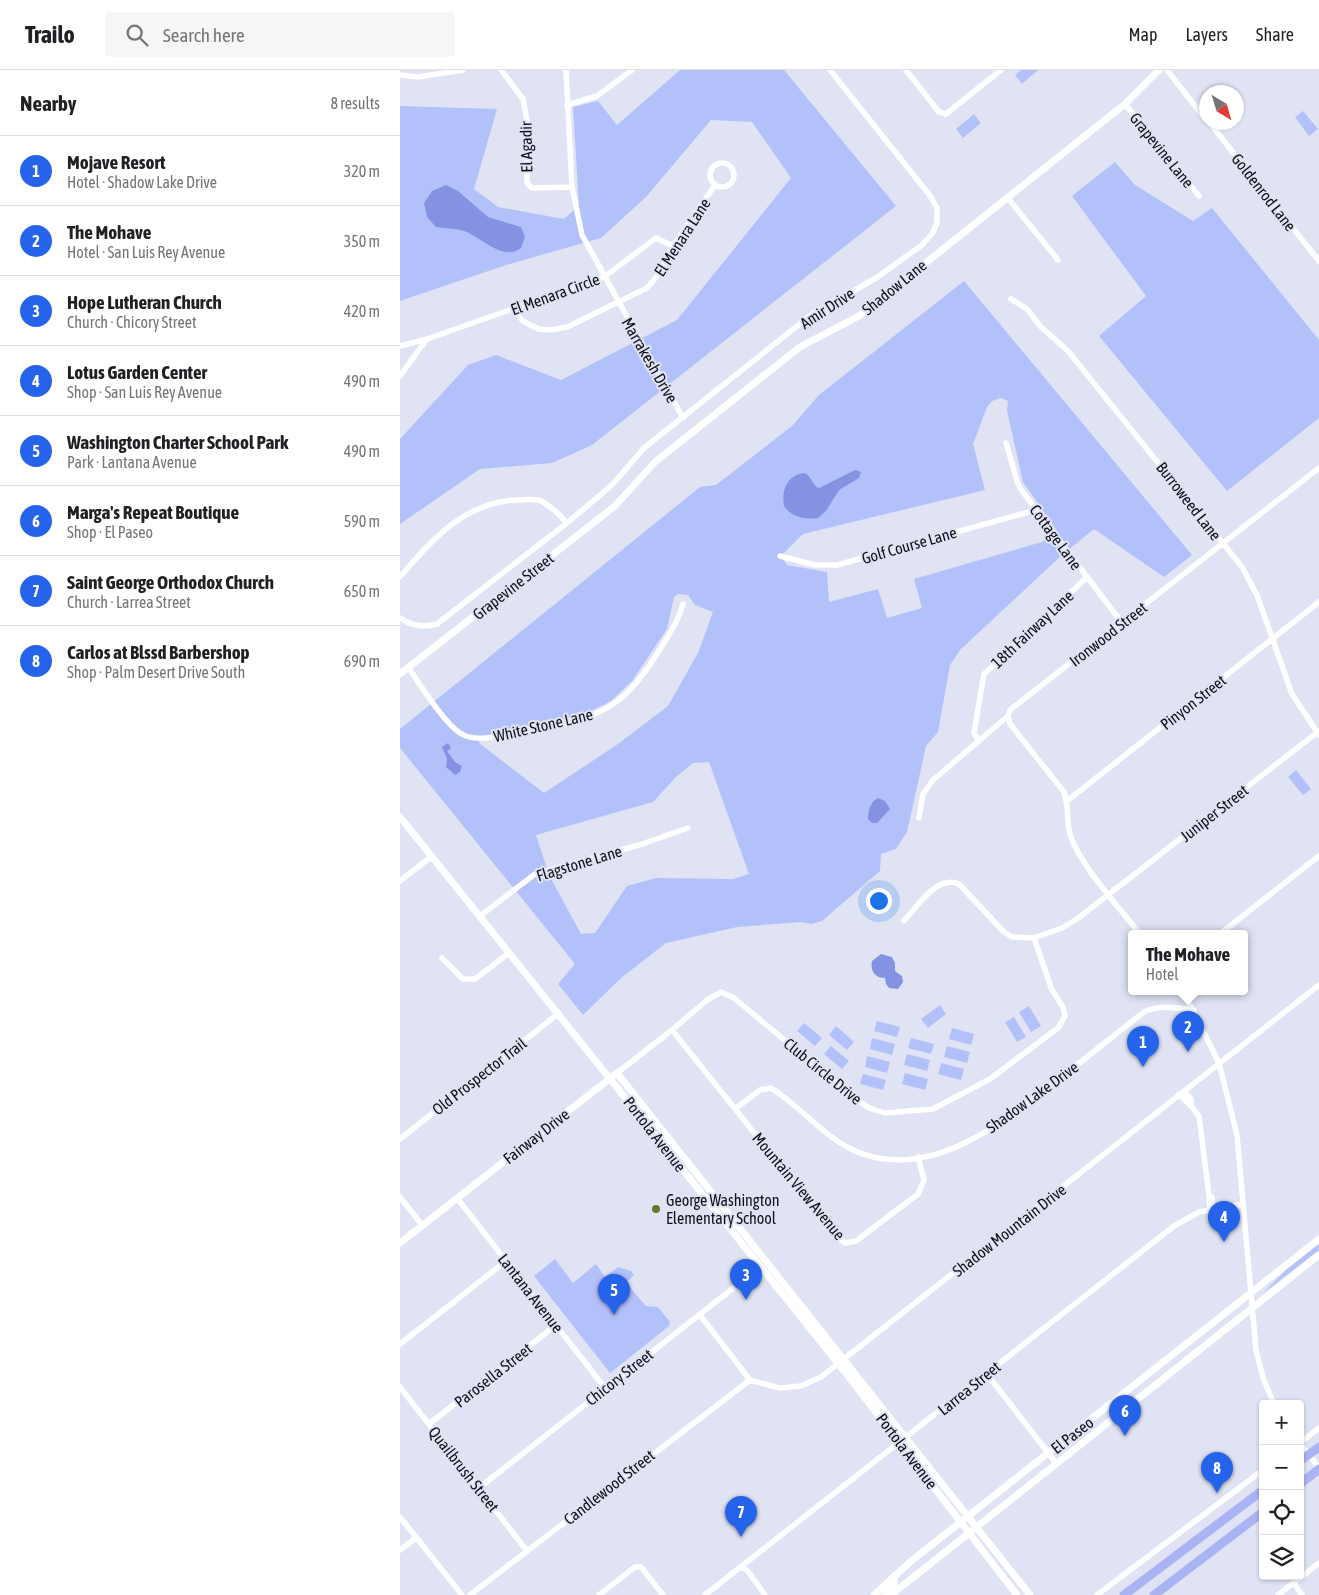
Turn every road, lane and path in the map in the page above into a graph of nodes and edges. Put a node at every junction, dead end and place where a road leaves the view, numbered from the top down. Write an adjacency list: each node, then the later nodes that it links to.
1 (463, 70): 10 (street)
2 (501, 70): 16 (street, El Agadir)
3 (566, 70): 12 (street, Marrakesh Drive)
4 (632, 70): 12 (street)
5 (830, 70): 29 (street, Amir Drive)
6 (906, 70): 7 (street)
7 (1001, 70)
8 (1160, 70): 11 (street, Shadow Lane)
9 (1167, 70): 13 (street, Goldenrod Lane)
10 (400, 76)
11 (1125, 104): 17 (street, Grapevine Lane); 18 (street, Shadow Lane)
12 (567, 105): 16 (street, Marrakesh Drive)
13 (1199, 110)
14 (1215, 130): 21 (street, Goldenrod Lane)
15 (715, 185): 15 (street, El Menara Lane); 19 (street, El Menara Lane)
16 (572, 187): 22 (street, Marrakesh Drive)
17 (1199, 196)
18 (1007, 197): 20 (street); 32 (street, Shadow Lane)
19 (673, 246): 22 (street, El Menara Circle); 24 (street, El Menara Lane)
20 (1058, 260)
21 (1319, 261)
22 (604, 277): 24 (street, Marrakesh Drive); 25 (street, El Menara Circle)
23 (1011, 299): 35 (street, Burroweed Lane)
24 (618, 303): 25 (street, El Menara Lane); 29 (street, Marrakesh Drive)
25 (514, 310): 26 (street, El Menara Circle)
26 (427, 339): 27 (street, El Menara Circle); 28 (street)
27 (400, 346)
28 (400, 376)
29 (684, 418): 34 (street, Marrakesh Drive)
30 (1006, 443): 33 (street, Cottage Lane)
31 (1319, 468): 35 (street, Ironwood Street)
32 (625, 497): 44 (street, Grapevine Street)
33 (1036, 510): 36 (street, Golf Course Lane); 38 (street, Cottage Lane)
34 (567, 523): 37 (street); 41 (street, Marrakesh Drive)
35 (1223, 543): 42 (street, Ironwood Street); 43 (street, Burroweed Lane)
36 (780, 556)
37 (400, 577)
38 (1086, 578): 42 (street, Cottage Lane); 48 (street, 18th Fairway Lane)
39 (1319, 602): 43 (street, Pinyon Street)
40 (683, 604): 44 (street, White Stone Lane)
41 (400, 618)
42 (1122, 623): 46 (street, Ironwood Street)
43 (1272, 639): 47 (street, Burroweed Lane); 49 (street, Pinyon Street)
44 (408, 667): 45 (street, Grapevine Street)
45 (400, 674)
46 (1008, 716): 48 (street, Ironwood Street); 49 (street)
47 (1318, 733): 56 (street, Juniper Street)
48 (979, 741): 51 (street, Ironwood Street)
49 (1068, 801): 56 (street)
50 (400, 817): 53 (street, Portola Avenue)
51 (920, 818)
52 (688, 828): 57 (street, Flagstone Lane)
53 (432, 856): 55 (street); 57 (street, Portola Avenue)
54 (1319, 856): 60 (street)
55 (400, 882)
56 (1110, 895): 59 (street); 61 (street, Juniper Street)
57 (480, 916): 62 (street, Portola Avenue)
58 (904, 921): 61 (street)
59 (1137, 930)
60 (1225, 930)
61 (1034, 938): 68 (street, Club Circle Drive)
62 (509, 953): 63 (street); 67 (street, Portola Avenue)
63 (442, 958)
64 (1318, 987): 69 (street, Shadow Mountain Drive)
65 (1185, 995): 66 (street)
66 (1194, 1010): 69 (street); 75 (street, Shadow Lake Drive)
67 (559, 1013): 71 (street, Portola Avenue); 74 (street, Old Prospector Trail)
68 (672, 1030): 70 (street, Fairway Drive); 73 (street, Mountain View Avenue)
69 (1219, 1063): 72 (street, Shadow Mountain Drive); 78 (street)
70 (617, 1073): 71 (street, Fairway Drive); 91 (street, Portola Avenue)
71 (610, 1078): 77 (street, Fairway Drive); 85 (street, Portola Avenue)
72 (1182, 1092): 79 (street); 91 (street, Shadow Mountain Drive)
73 (735, 1109): 75 (street, Shadow Lake Drive); 75 (street, Mountain View Avenue)
74 (400, 1139)
75 (918, 1157)
76 (400, 1197): 80 (street)
77 (457, 1198): 80 (street, Fairway Drive); 84 (street, Lantana Avenue)
78 (1244, 1204): 79 (street, Larrea Street); 86 (street)
79 (1212, 1210): 92 (street, Larrea Street)
80 (422, 1225): 82 (street, Fairway Drive)
81 (1319, 1239): 86 (street, El Paseo)
82 (400, 1243)
83 (1319, 1255): 87 (street, El Paseo)
84 (506, 1261): 89 (street, Lantana Avenue); 90 (street)
85 (760, 1267): 88 (street, Chicory Street); 91 (street, Portola Avenue)
86 (1250, 1294): 87 (street); 104 (street, El Paseo)
87 (1251, 1309): 96 (street); 107 (street, El Paseo)
88 (700, 1315): 93 (street); 95 (street, Chicory Street)
89 (556, 1325): 95 (street, Lantana Avenue); 97 (street, Parosella Street)
90 (400, 1344)
91 (842, 1362): 93 (street, Shadow Mountain Drive); 99 (street, Portola Avenue); 101 (street, Portola Avenue)
92 (987, 1374): 99 (street, Larrea Street); 104 (street)
93 (750, 1380): 119 (street, Candlewood Street)
94 (400, 1387): 97 (street, Quailbrush Street)
95 (605, 1388): 111 (street, Chicory Street)
96 (1272, 1400)
97 (429, 1424): 111 (street, Quailbrush Street)
98 (1319, 1428): 100 (street)
99 (906, 1438): 101 (street, Larrea Street); 115 (street, Portola Avenue)
100 (1304, 1440)
101 (899, 1444): 115 (street, Portola Avenue); 123 (street, Larrea Street)
102 (1302, 1445): 105 (street)
103 (1319, 1447): 105 (main road)
104 (1048, 1453): 107 (street); 115 (street, El Paseo)
105 (1309, 1455): 106 (main road); 108 (street)
106 (1304, 1458)
107 (1056, 1463): 116 (street, El Paseo)
108 (1319, 1469): 110 (main road)
109 (1259, 1473): 137 (street)
110 (1304, 1481)
111 (479, 1488): 119 (street, Quailbrush Street)
112 (1259, 1493): 138 (main road)
113 (1259, 1515): 139 (main road)
114 (400, 1517): 117 (street)
115 (965, 1520): 116 (street, Portola Avenue); 124 (street, El Paseo)
116 (973, 1527): 120 (street); 121 (street, Portola Avenue); 134 (street, El Paseo)
117 (416, 1538): 118 (street); 126 (street)
118 (400, 1550)
119 (527, 1551): 127 (street, Candlewood Street)
120 (1004, 1562): 121 (street); 136 (street)
121 (994, 1563): 135 (street, Portola Avenue)
122 (1319, 1563): 125 (street)
123 (741, 1568): 130 (street, Larrea Street); 131 (street)
124 (895, 1575): 132 (street, El Paseo); 133 (street)
125 (1294, 1583): 140 (street); 141 (street)
126 (462, 1595)
127 (470, 1595)
128 (599, 1595): 129 (street)
129 (663, 1595)
130 (705, 1595)
131 (765, 1595)
132 (874, 1595)
133 (885, 1595)
134 (891, 1595)
135 (1017, 1595)
136 (1030, 1595)
137 (1097, 1595)
138 (1124, 1595)
139 (1154, 1595)
140 (1278, 1595)
141 (1302, 1595)

